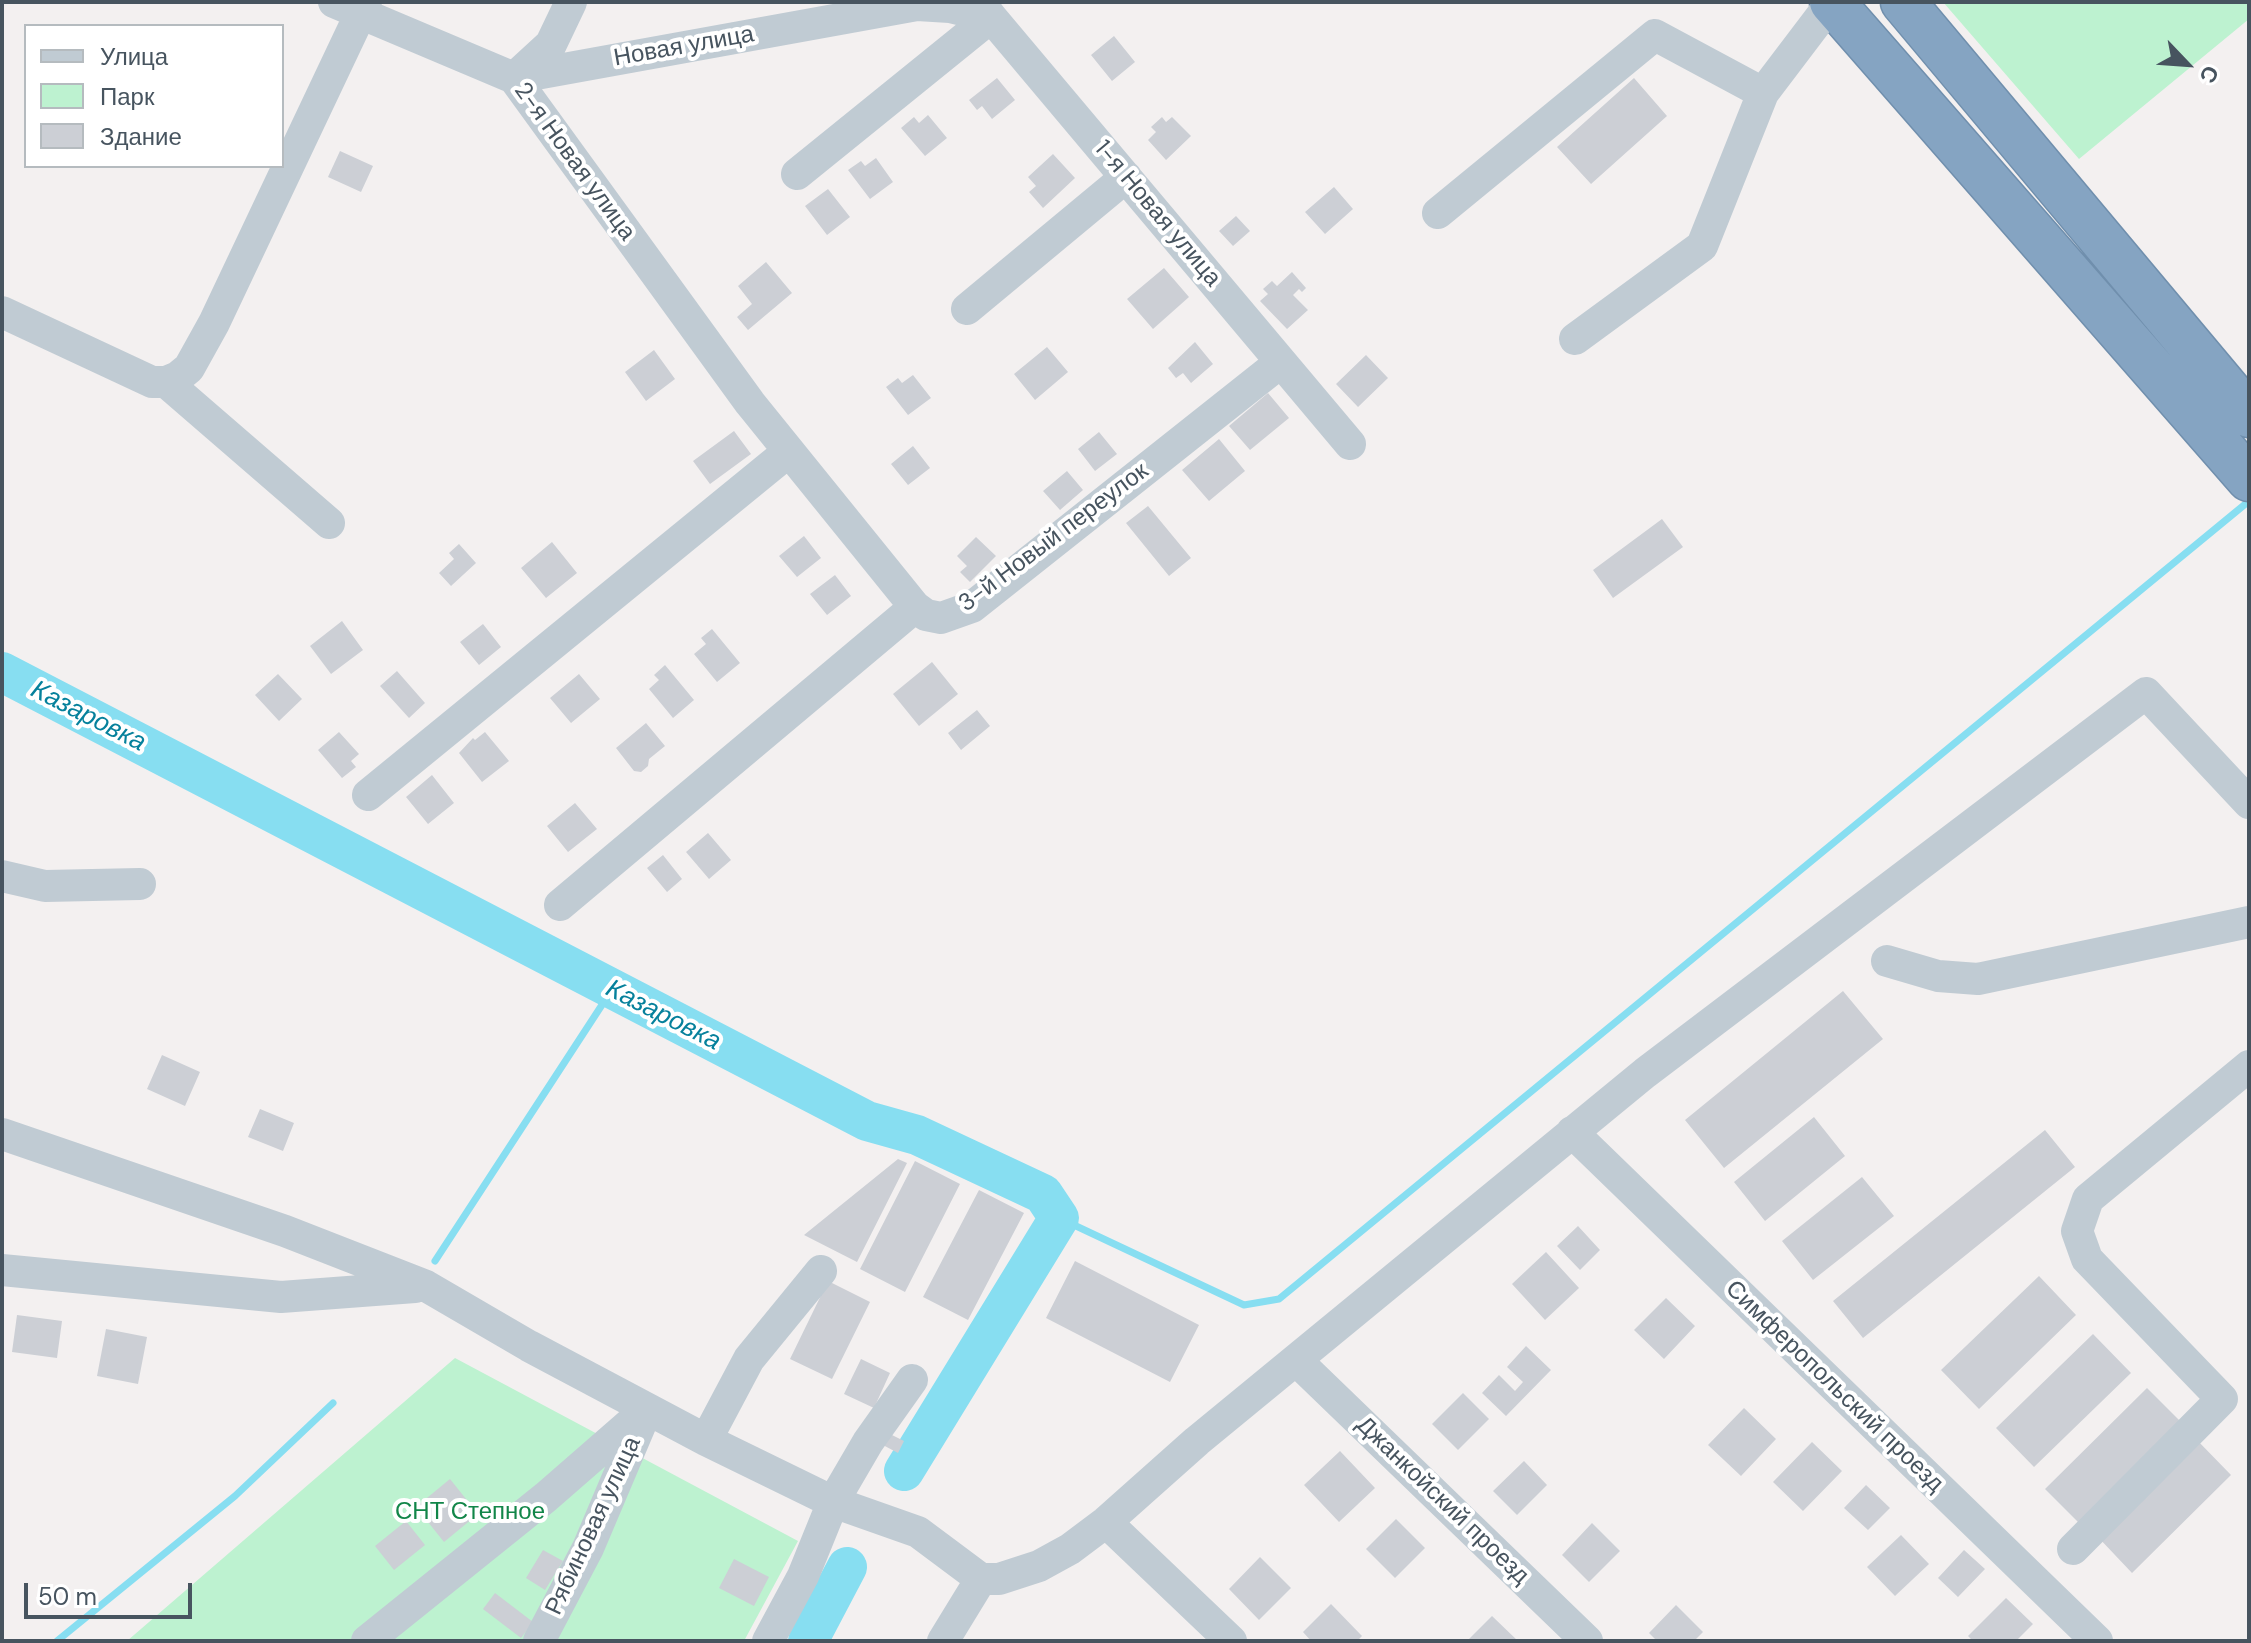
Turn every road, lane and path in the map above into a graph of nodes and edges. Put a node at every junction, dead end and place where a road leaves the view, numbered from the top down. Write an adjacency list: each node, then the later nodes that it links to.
1 (571, 2): 6 (street)
2 (1832, 2): 7 (street); 21 (highway)
3 (1903, 2): 18 (highway)
4 (353, 6): 6 (street, 2-я Новая улица); 8 (street)
5 (973, 9): 6 (street, Новая улица); 10 (street); 11 (street, 1-я Новая улица)
6 (514, 78): 20 (street, 2-я Новая улица)
7 (1763, 93): 12 (street); 15 (street)
8 (284, 161)
9 (281, 168): 17 (street)
10 (797, 174)
11 (1126, 177): 13 (street); 16 (street, 1-я Новая улица)
12 (1438, 213)
13 (967, 309)
14 (2, 312): 17 (street)
15 (1575, 339)
16 (1281, 362): 19 (street, 1-я Новая улица); 23 (street, 3-й Новый переулок)
17 (159, 382): 22 (street)
18 (2249, 415)
19 (1350, 444)
20 (788, 452): 23 (street); 24 (street)
21 (2243, 472)
22 (329, 523)
23 (915, 607): 28 (street)
24 (368, 795)
25 (2249, 803): 32 (street)
26 (2, 876): 27 (street)
27 (140, 884)
28 (560, 905)
29 (2249, 922): 30 (street)
30 (1887, 961)
31 (2249, 1066): 43 (street)
32 (1572, 1132): 37 (street); 51 (street, Симферопольский проезд)
33 (2, 1134): 36 (street)
34 (2, 1270): 36 (street)
35 (821, 1271): 40 (street)
36 (426, 1286): 39 (street)
37 (1297, 1361): 42 (street); 50 (street, Джанкойский проезд)
38 (912, 1380): 41 (street)
39 (647, 1409): 40 (street); 45 (street); 46 (street, Рябиновая улица)
40 (706, 1440): 41 (street)
41 (833, 1502): 44 (street); 47 (street)
42 (1106, 1522): 44 (street); 49 (street)
43 (2073, 1549)
44 (981, 1579): 48 (street)
45 (367, 1641)
46 (539, 1641)
47 (768, 1641)
48 (943, 1641)
49 (1231, 1641)
50 (1587, 1641)
51 (2097, 1641)

